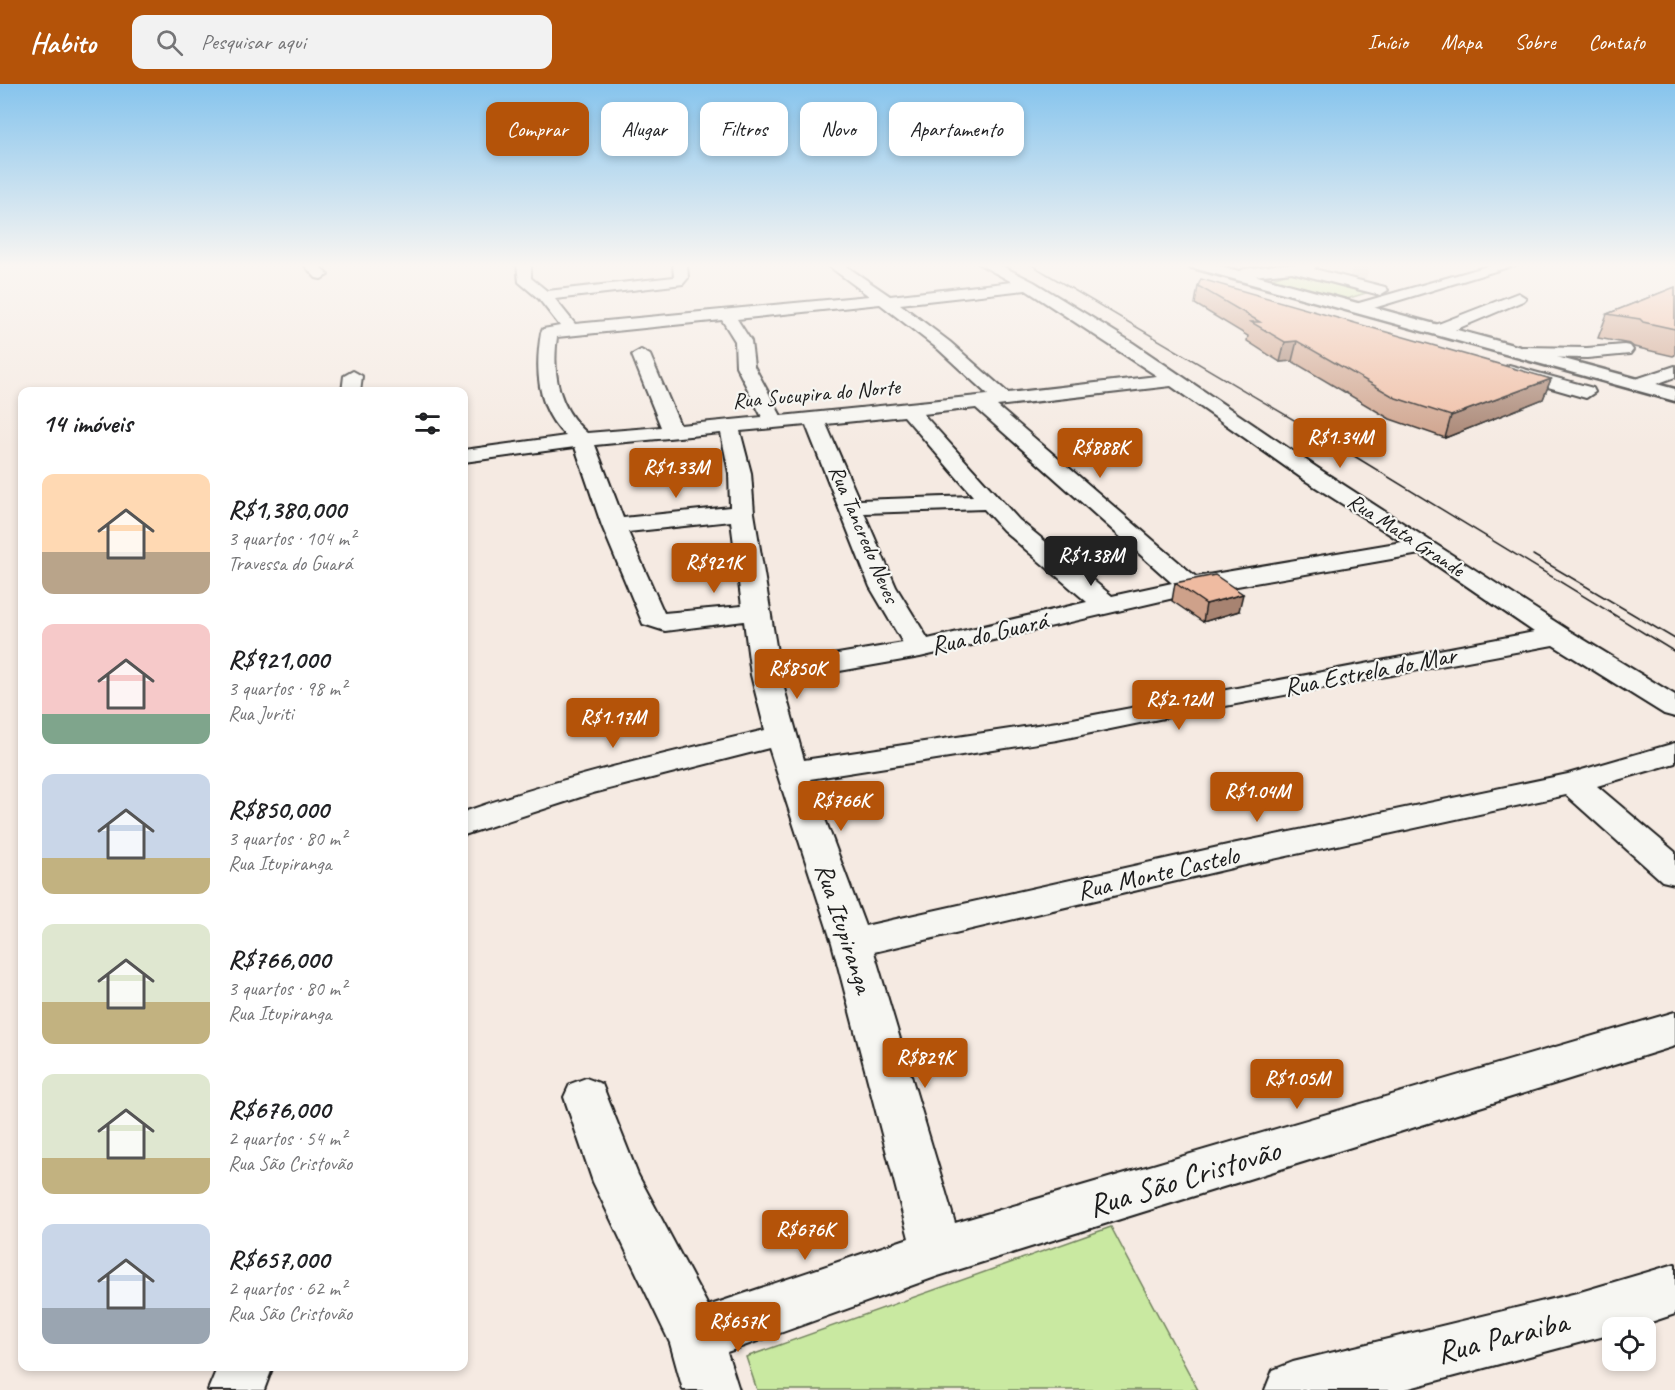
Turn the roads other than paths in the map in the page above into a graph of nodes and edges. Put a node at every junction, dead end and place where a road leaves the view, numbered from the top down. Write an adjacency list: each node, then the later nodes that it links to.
1 (568, 325): 8 (street)
2 (620, 325): 8 (street)
3 (733, 325): 23 (street)
4 (917, 325): 20 (street)
5 (1092, 325): 16 (street, Rua Mata Grande)
6 (1421, 325): 9 (main road)
7 (1451, 325): 9 (street)
8 (571, 329): 26 (street)
9 (1439, 330): 10 (main road)
10 (1466, 337): 11 (street); 12 (main road)
11 (1433, 349)
12 (1522, 352): 17 (main road); 17 (street)
13 (641, 355): 25 (street)
14 (1488, 364): 18 (street)
15 (1675, 371): 17 (street)
16 (1173, 380): 20 (street, Rua Sucupira do Norte); 32 (street, Rua Mata Grande)
17 (1638, 384): 19 (main road)
18 (1586, 392)
19 (1675, 395)
20 (993, 402): 21 (street, Rua Sucupira do Norte); 33 (street)
21 (909, 410): 22 (street, Rua Sucupira do Norte); 28 (street)
22 (813, 417): 23 (street, Rua Sucupira do Norte); 29 (street, Rua Tancredo Neves)
23 (774, 421): 24 (street, Rua Sucupira do Norte)
24 (729, 426): 25 (street, Rua Sucupira do Norte); 30 (street, Rua Itupiranga)
25 (673, 432): 26 (street, Rua Sucupira do Norte)
26 (582, 440): 27 (street, Rua Sucupira do Norte); 31 (street)
27 (468, 455)
28 (989, 502): 29 (street); 34 (street)
29 (852, 507): 37 (street, Rua Tancredo Neves)
30 (742, 513): 31 (street); 35 (street, Rua Itupiranga)
31 (614, 526): 35 (street)
32 (1425, 546): 33 (street, Rua do Guará); 36 (street, Rua Mata Grande)
33 (1191, 586): 34 (street, Rua do Guará)
34 (1108, 606): 37 (street, Rua do Guará)
35 (756, 612): 38 (street, Rua Itupiranga)
36 (1558, 636): 39 (street, Rua Mata Grande); 42 (street, Rua Estrela do Mar)
37 (920, 649): 38 (street, Rua do Guará)
38 (766, 675): 40 (street, Rua Itupiranga)
39 (1675, 708)
40 (781, 736): 42 (street, Rua Itupiranga); 44 (street)
41 (1675, 753): 43 (street, Rua Monte Castelo)
42 (791, 772): 46 (street, Rua Itupiranga)
43 (1574, 783): 45 (street); 46 (street, Rua Monte Castelo)
44 (468, 823)
45 (1675, 872)
46 (852, 943): 49 (street, Rua Itupiranga)
47 (1675, 1029): 49 (street, Rua São Cristovão)
48 (586, 1097): 51 (street)
49 (938, 1252): 51 (street, Rua São Cristovão)
50 (1675, 1289): 53 (street, Rua Paraiba)
51 (695, 1337): 55 (street)
52 (244, 1371): 54 (street)
53 (1359, 1382): 56 (street, Rua Paraiba)
54 (236, 1390)
55 (711, 1390)
56 (1293, 1390)

